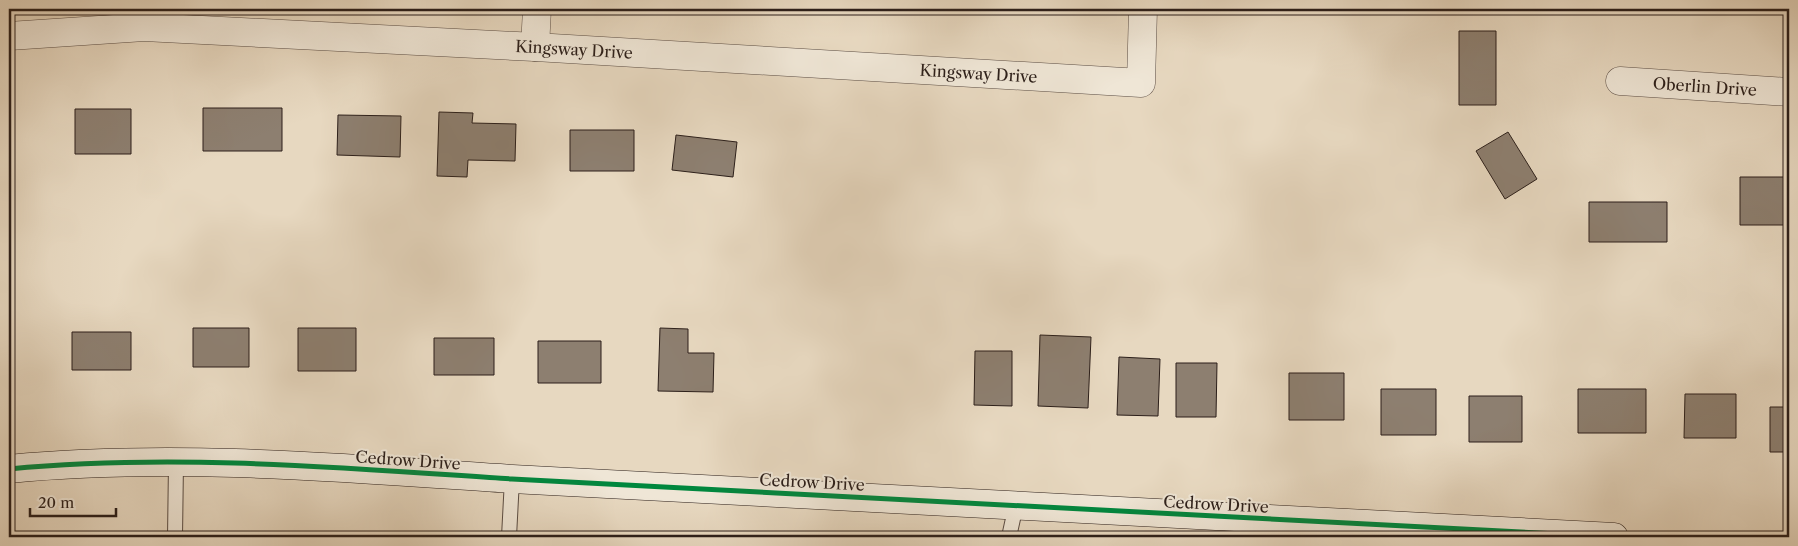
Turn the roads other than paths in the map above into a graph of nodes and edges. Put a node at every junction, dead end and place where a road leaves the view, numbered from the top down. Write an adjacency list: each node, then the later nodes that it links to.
1 (537, 9): 4 (street)
2 (1143, 9): 4 (street, Kingsway Drive)
3 (9, 36): 4 (street, Kingsway Drive)
4 (534, 47)
5 (1620, 81): 6 (street, Oberlin Drive)
6 (1789, 92)
7 (176, 462): 8 (street, Cedrow Drive); 9 (street, Cedrow Drive); 12 (lane)
8 (9, 469)
9 (512, 479): 10 (street, Cedrow Drive); 13 (lane)
10 (1016, 505): 11 (street, Cedrow Drive); 14 (lane)
11 (1443, 533): 15 (street, Cedrow Drive)
12 (175, 537)
13 (509, 537)
14 (1009, 537)
15 (1614, 537)

